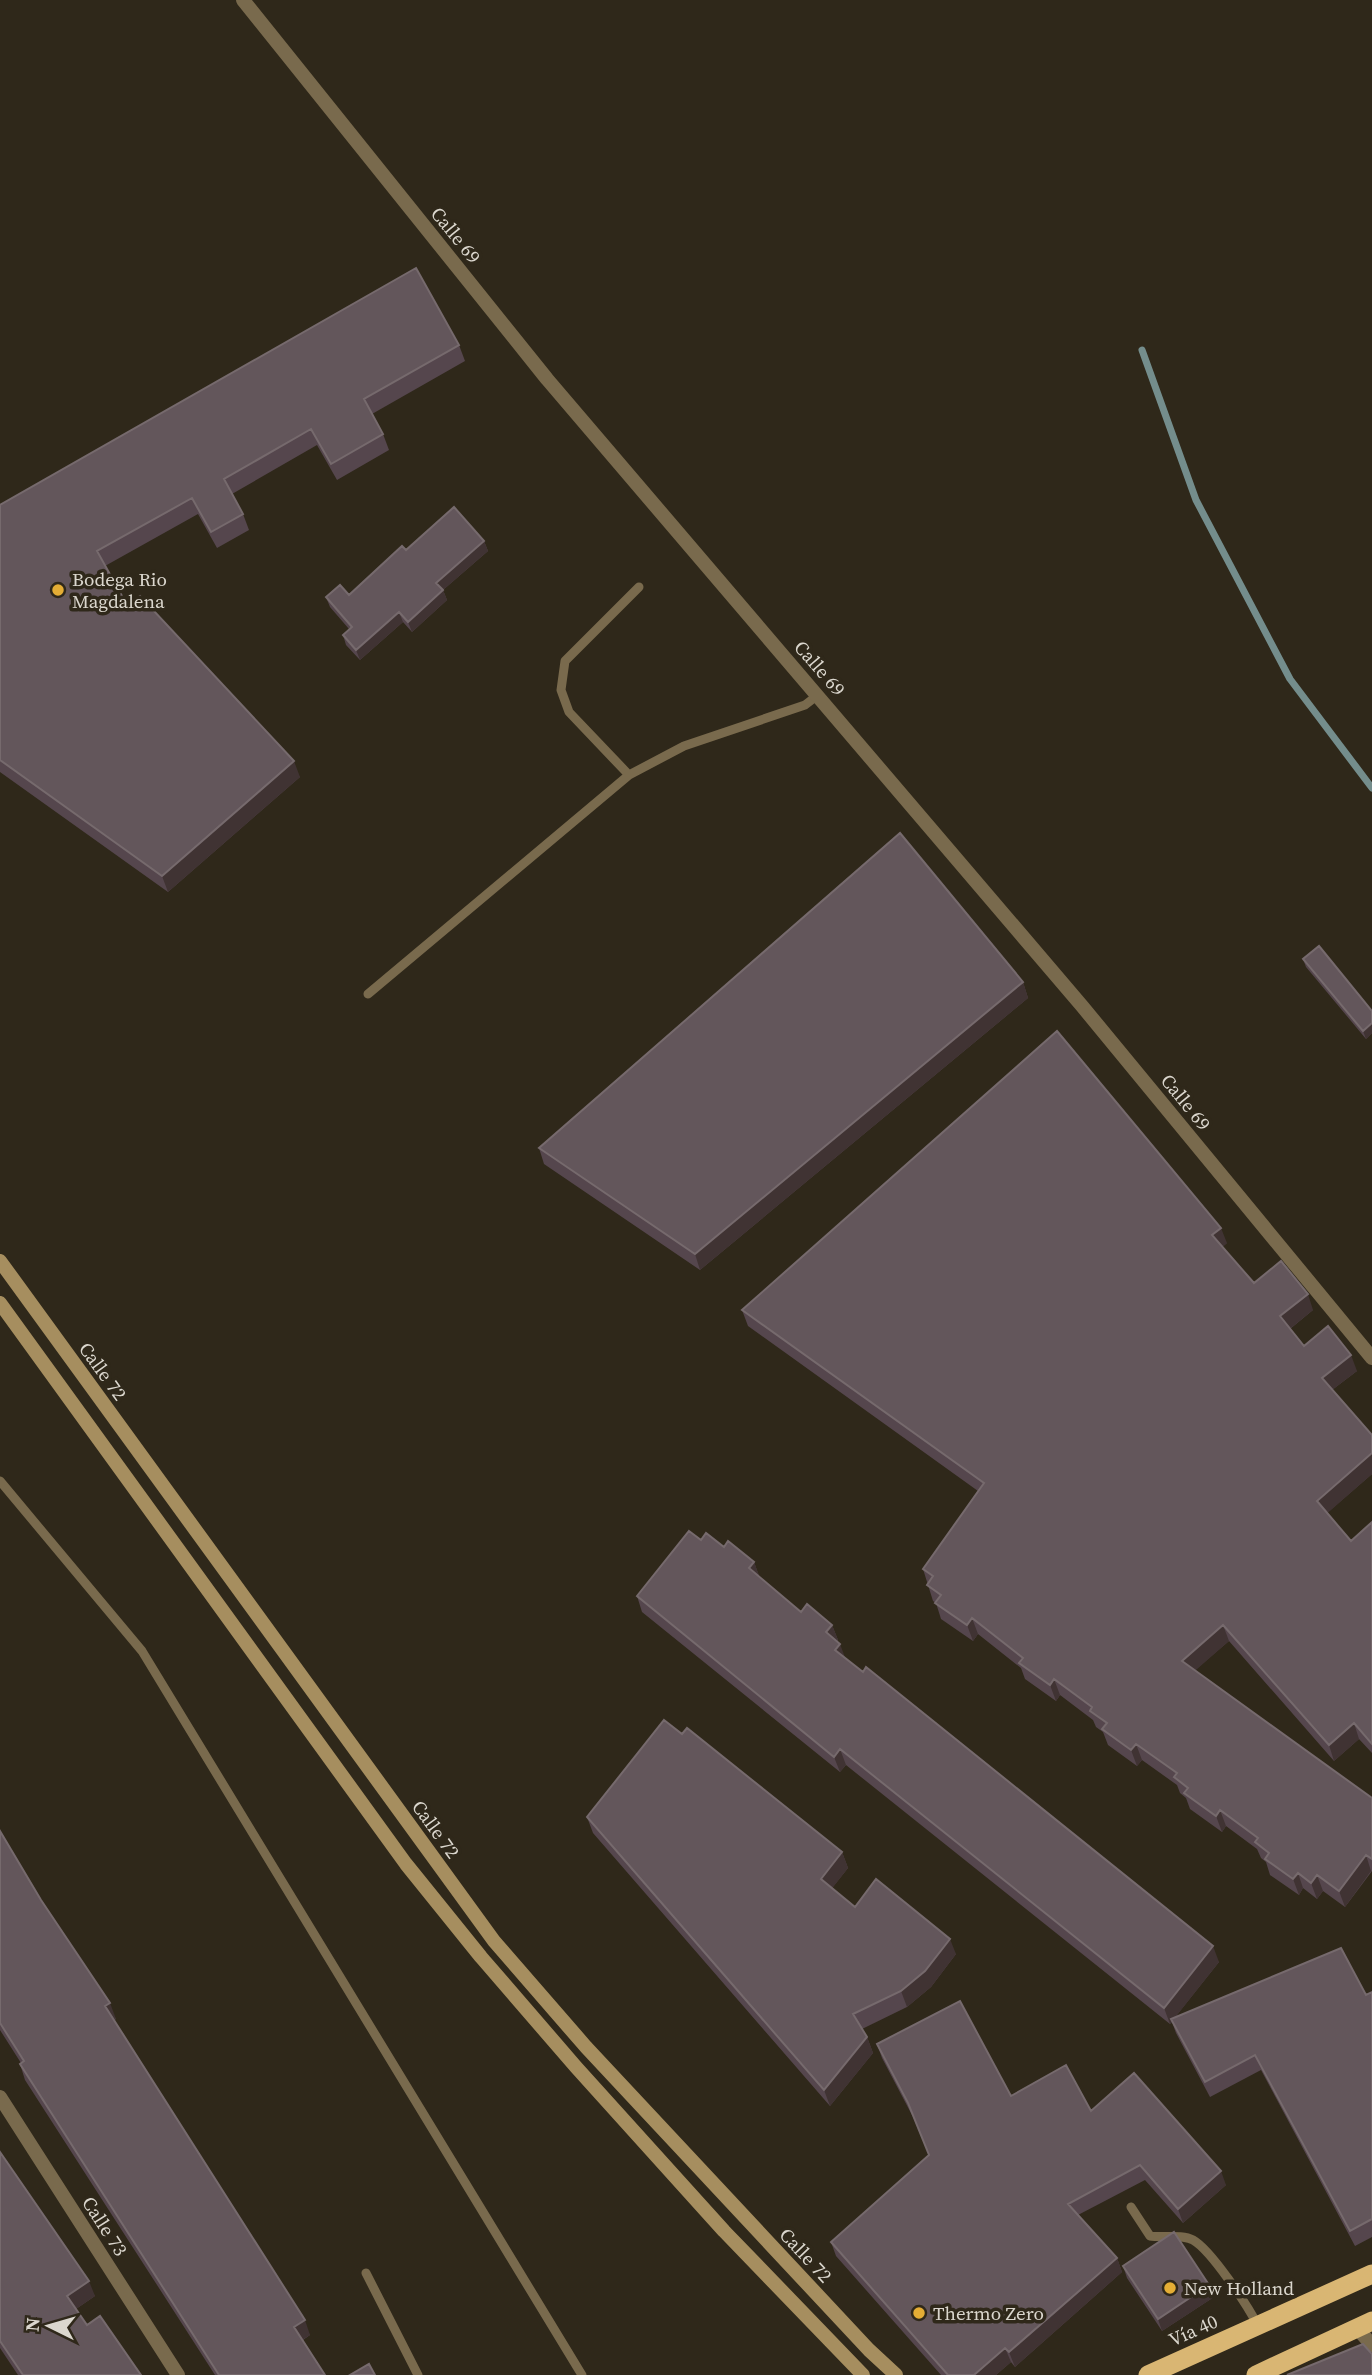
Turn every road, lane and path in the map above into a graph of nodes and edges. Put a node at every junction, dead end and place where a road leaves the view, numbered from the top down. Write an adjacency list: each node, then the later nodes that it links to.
1 (243, 0): 3 (street, Calle 69)
2 (639, 587): 4 (lane)
3 (818, 695): 4 (lane); 8 (street, Calle 69)
4 (629, 775): 5 (lane)
5 (368, 994)
6 (0, 1261): 21 (main road, Calle 72)
7 (0, 1303): 20 (main road)
8 (1372, 1358)
9 (0, 1481): 19 (lane)
10 (0, 2097): 17 (street, Calle 73)
11 (1131, 2207): 15 (lane)
12 (366, 2273): 18 (lane)
13 (1372, 2274): 15 (highway, Vía 40)
14 (1364, 2324): 16 (street); 23 (highway)
15 (1258, 2326): 22 (highway, Vía 40)
16 (1372, 2345)
17 (178, 2375)
18 (418, 2375)
19 (582, 2375)
20 (863, 2375)
21 (896, 2375)
22 (1148, 2375)
23 (1256, 2375)

